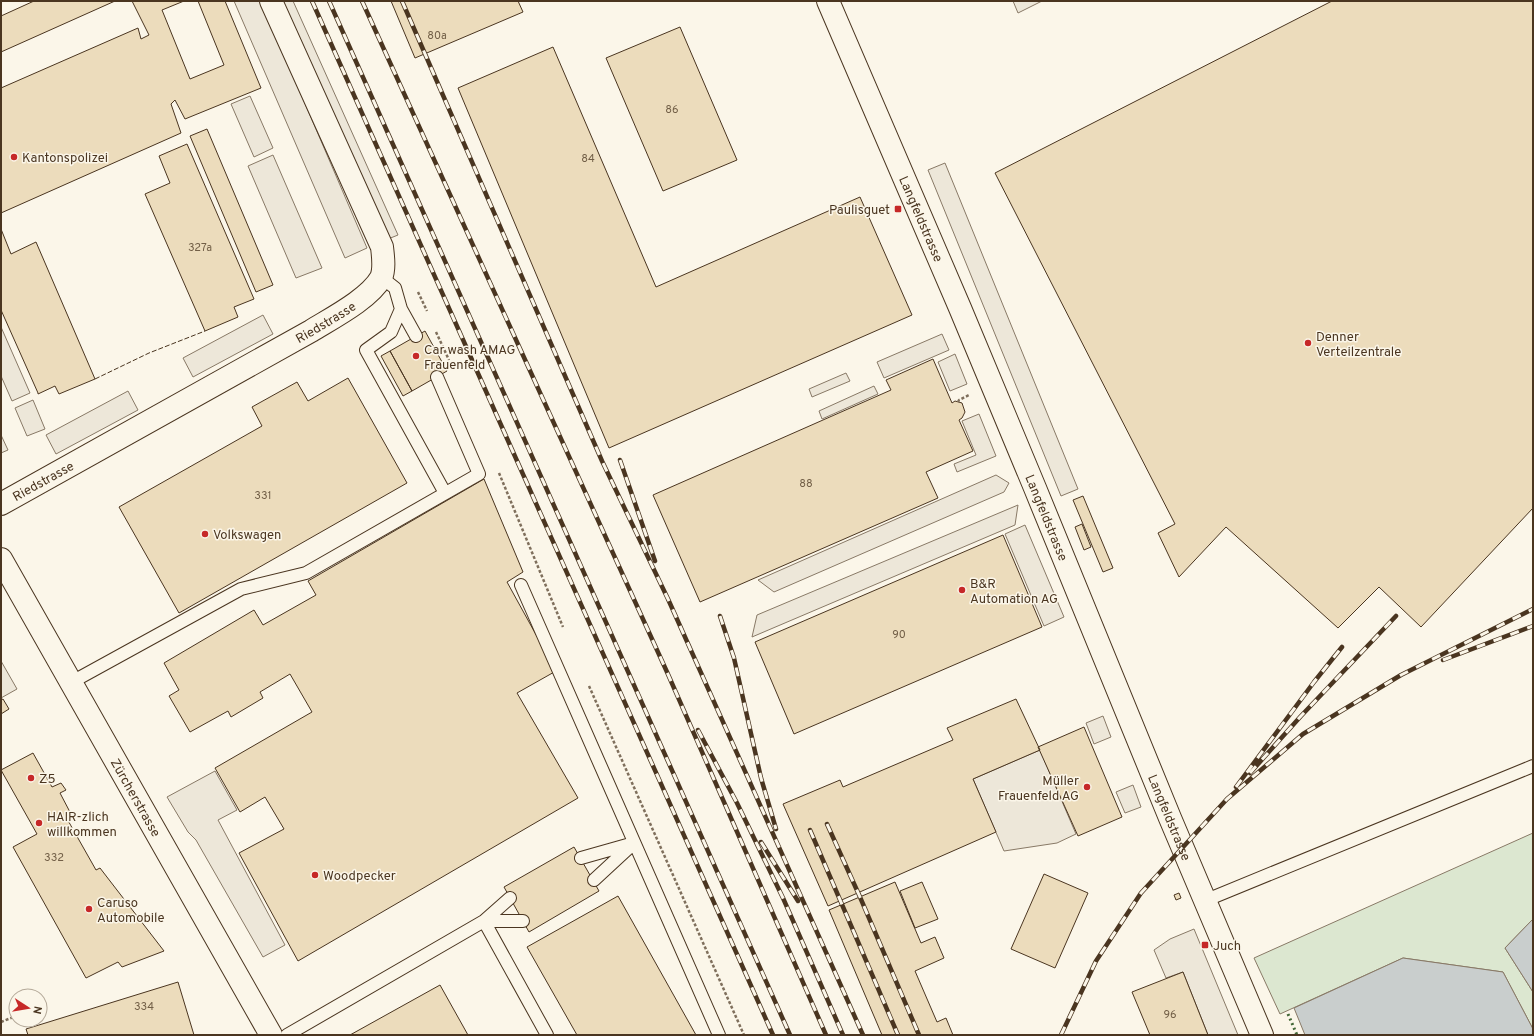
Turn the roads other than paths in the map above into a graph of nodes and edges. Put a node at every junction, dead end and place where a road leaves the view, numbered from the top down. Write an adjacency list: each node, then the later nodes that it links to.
1 (271, 1): 3 (street)
2 (828, 1): 17 (street, Langfeldstrasse)
3 (381, 277): 4 (lane); 8 (street, Riedstrasse)
4 (401, 309): 5 (lane); 7 (lane)
5 (416, 336)
6 (437, 377): 7 (lane)
7 (446, 493): 11 (lane)
8 (1, 504)
9 (1, 559): 11 (street, Zürcherstrasse)
10 (521, 585): 13 (lane)
11 (70, 683): 20 (street, Zürcherstrasse)
12 (1533, 766): 17 (lane)
13 (634, 843): 14 (lane); 15 (lane); 23 (lane)
14 (581, 858)
15 (594, 880)
16 (510, 898): 19 (lane)
17 (1204, 900): 24 (street, Langfeldstrasse)
18 (523, 921): 19 (lane)
19 (484, 922): 21 (lane); 22 (lane)
20 (271, 1035)
21 (287, 1035)
22 (547, 1035)
23 (719, 1035)
24 (1262, 1035)

